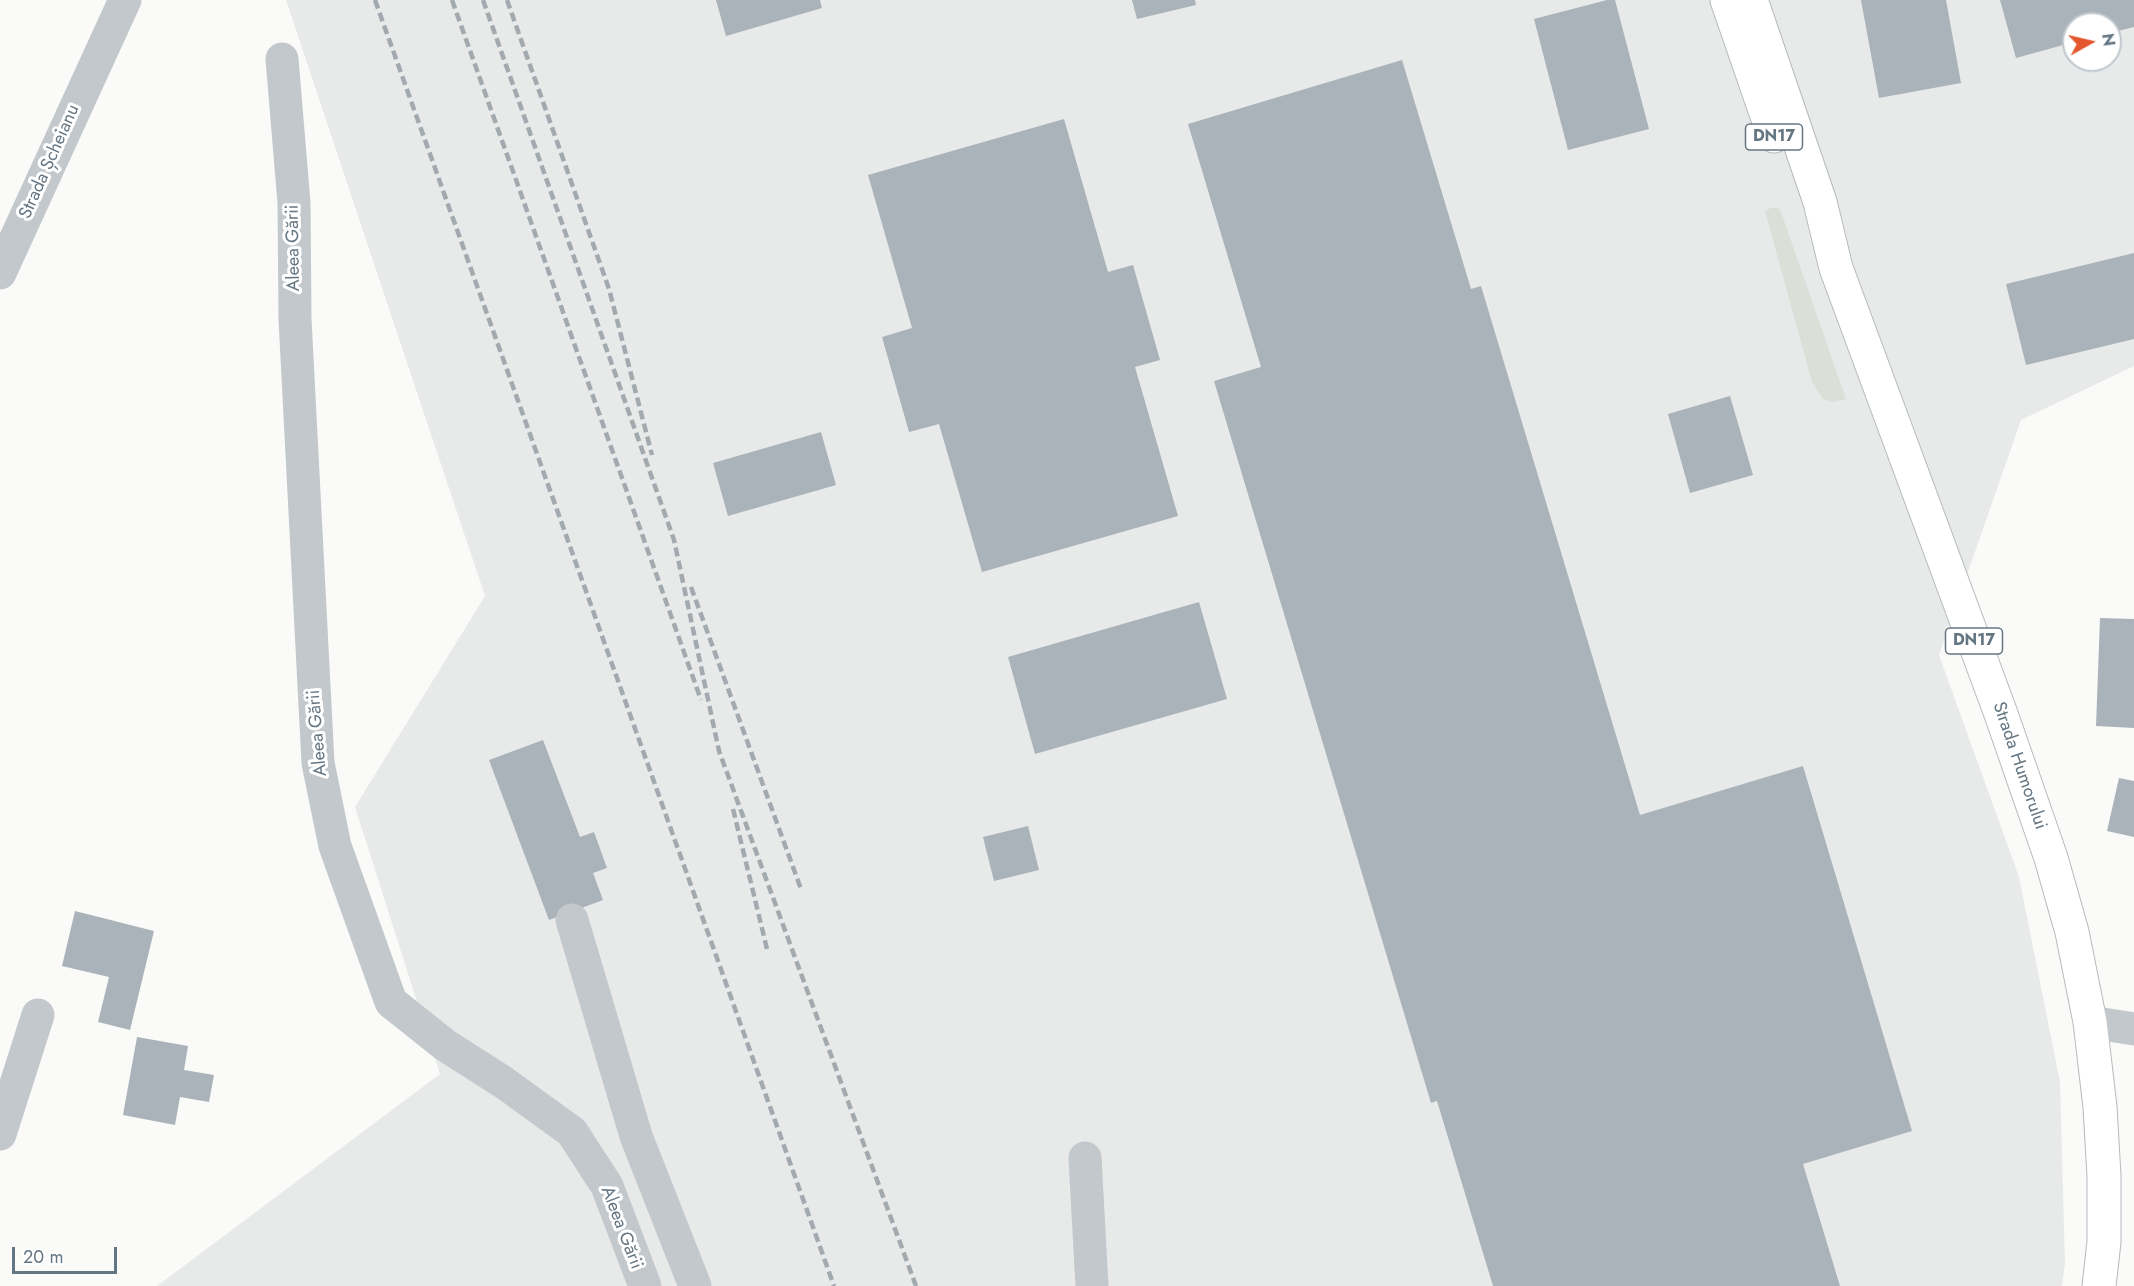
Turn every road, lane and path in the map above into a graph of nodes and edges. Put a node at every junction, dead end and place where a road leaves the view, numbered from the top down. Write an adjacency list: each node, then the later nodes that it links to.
1 (125, 0): 6 (street, Strada Șcheianu)
2 (1727, 0): 5 (main road, Strada Humorului / DN17)
3 (1752, 0): 5 (main road, Strada Humorului / DN17)
4 (282, 59): 13 (street, Aleea Gării)
5 (1836, 268): 9 (main road, Strada Humorului / DN17)
6 (0, 273)
7 (572, 920): 14 (street)
8 (38, 1015): 11 (street)
9 (2090, 1022): 10 (street); 16 (main road, Strada Humorului / DN17)
10 (2134, 1029)
11 (0, 1134)
12 (1084, 1158): 15 (street)
13 (645, 1286)
14 (695, 1286)
15 (1092, 1286)
16 (2099, 1286)

